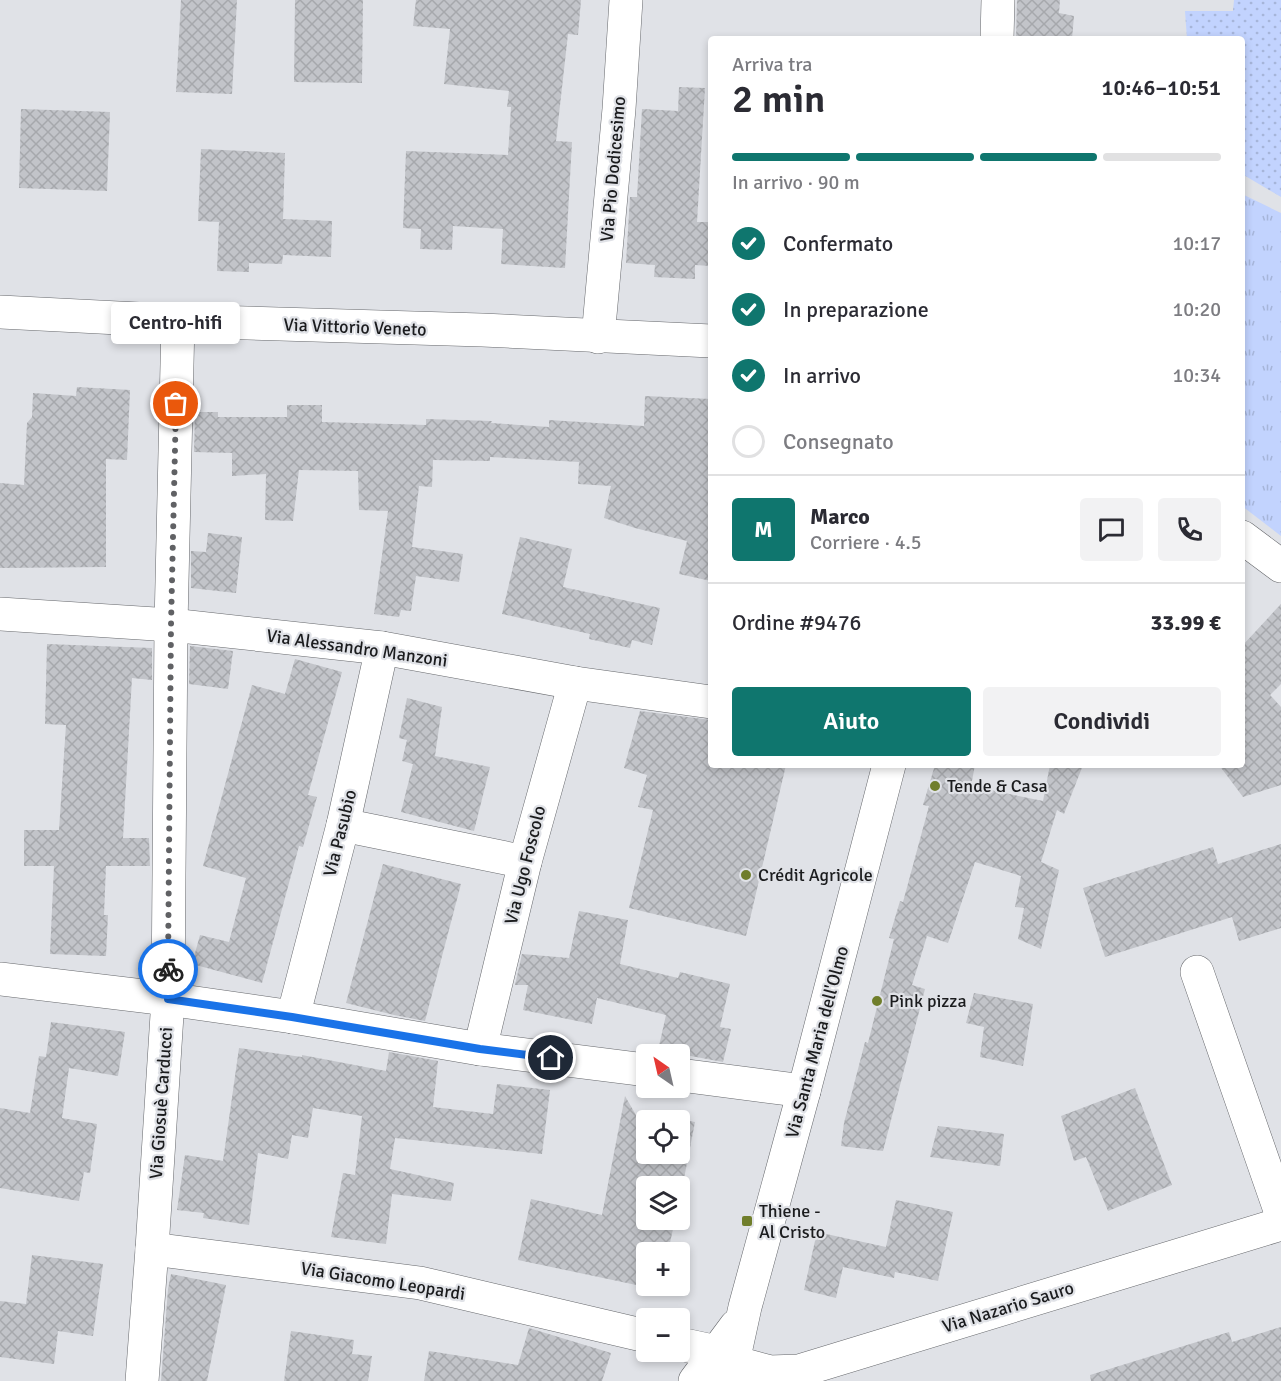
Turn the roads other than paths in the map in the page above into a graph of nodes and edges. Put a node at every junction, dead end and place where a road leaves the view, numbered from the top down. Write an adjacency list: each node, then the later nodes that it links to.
1 (626, 0): 6 (street, Via Pio Dodicesimo)
2 (998, 0): 3 (street)
3 (997, 36)
4 (0, 312): 5 (street, Via Vittorio Veneto)
5 (178, 321): 6 (street, Via Vittorio Veneto); 11 (street, Via Giosuè Carducci)
6 (598, 337): 7 (street, Via Vittorio Veneto)
7 (708, 341)
8 (1245, 539): 9 (street)
9 (1281, 566)
10 (0, 614): 11 (street, Via Alessandro Manzoni)
11 (171, 625): 12 (street, Via Alessandro Manzoni); 20 (street, Via Giosuè Carducci)
12 (382, 648): 13 (street, Via Alessandro Manzoni); 16 (street, Via Pasubio)
13 (575, 683): 14 (street, Via Alessandro Manzoni); 17 (street, Via Ugo Foscolo)
14 (708, 702)
15 (888, 768): 25 (street, Via Santa Maria dell'Olmo)
16 (343, 825): 17 (street); 21 (street, Via Pasubio)
17 (525, 862): 22 (street, Via Ugo Foscolo)
18 (1197, 972): 26 (street)
19 (0, 979): 20 (street)
20 (168, 999): 21 (street); 28 (street, Via Giosuè Carducci)
21 (292, 1017): 22 (street)
22 (480, 1049): 23 (street)
23 (636, 1069)
24 (690, 1076): 25 (street)
25 (804, 1091): 31 (street, Via Santa Maria dell'Olmo)
26 (1281, 1213)
27 (1281, 1224): 32 (street, Via Nazario Sauro)
28 (152, 1249): 29 (street, Via Giacomo Leopardi); 33 (street, Via Giosuè Carducci)
29 (636, 1334)
30 (690, 1349): 31 (street)
31 (725, 1365): 32 (street, Via Nazario Sauro); 34 (street, Via Santa Maria dell'Olmo)
32 (769, 1376)
33 (142, 1381)
34 (695, 1381)

